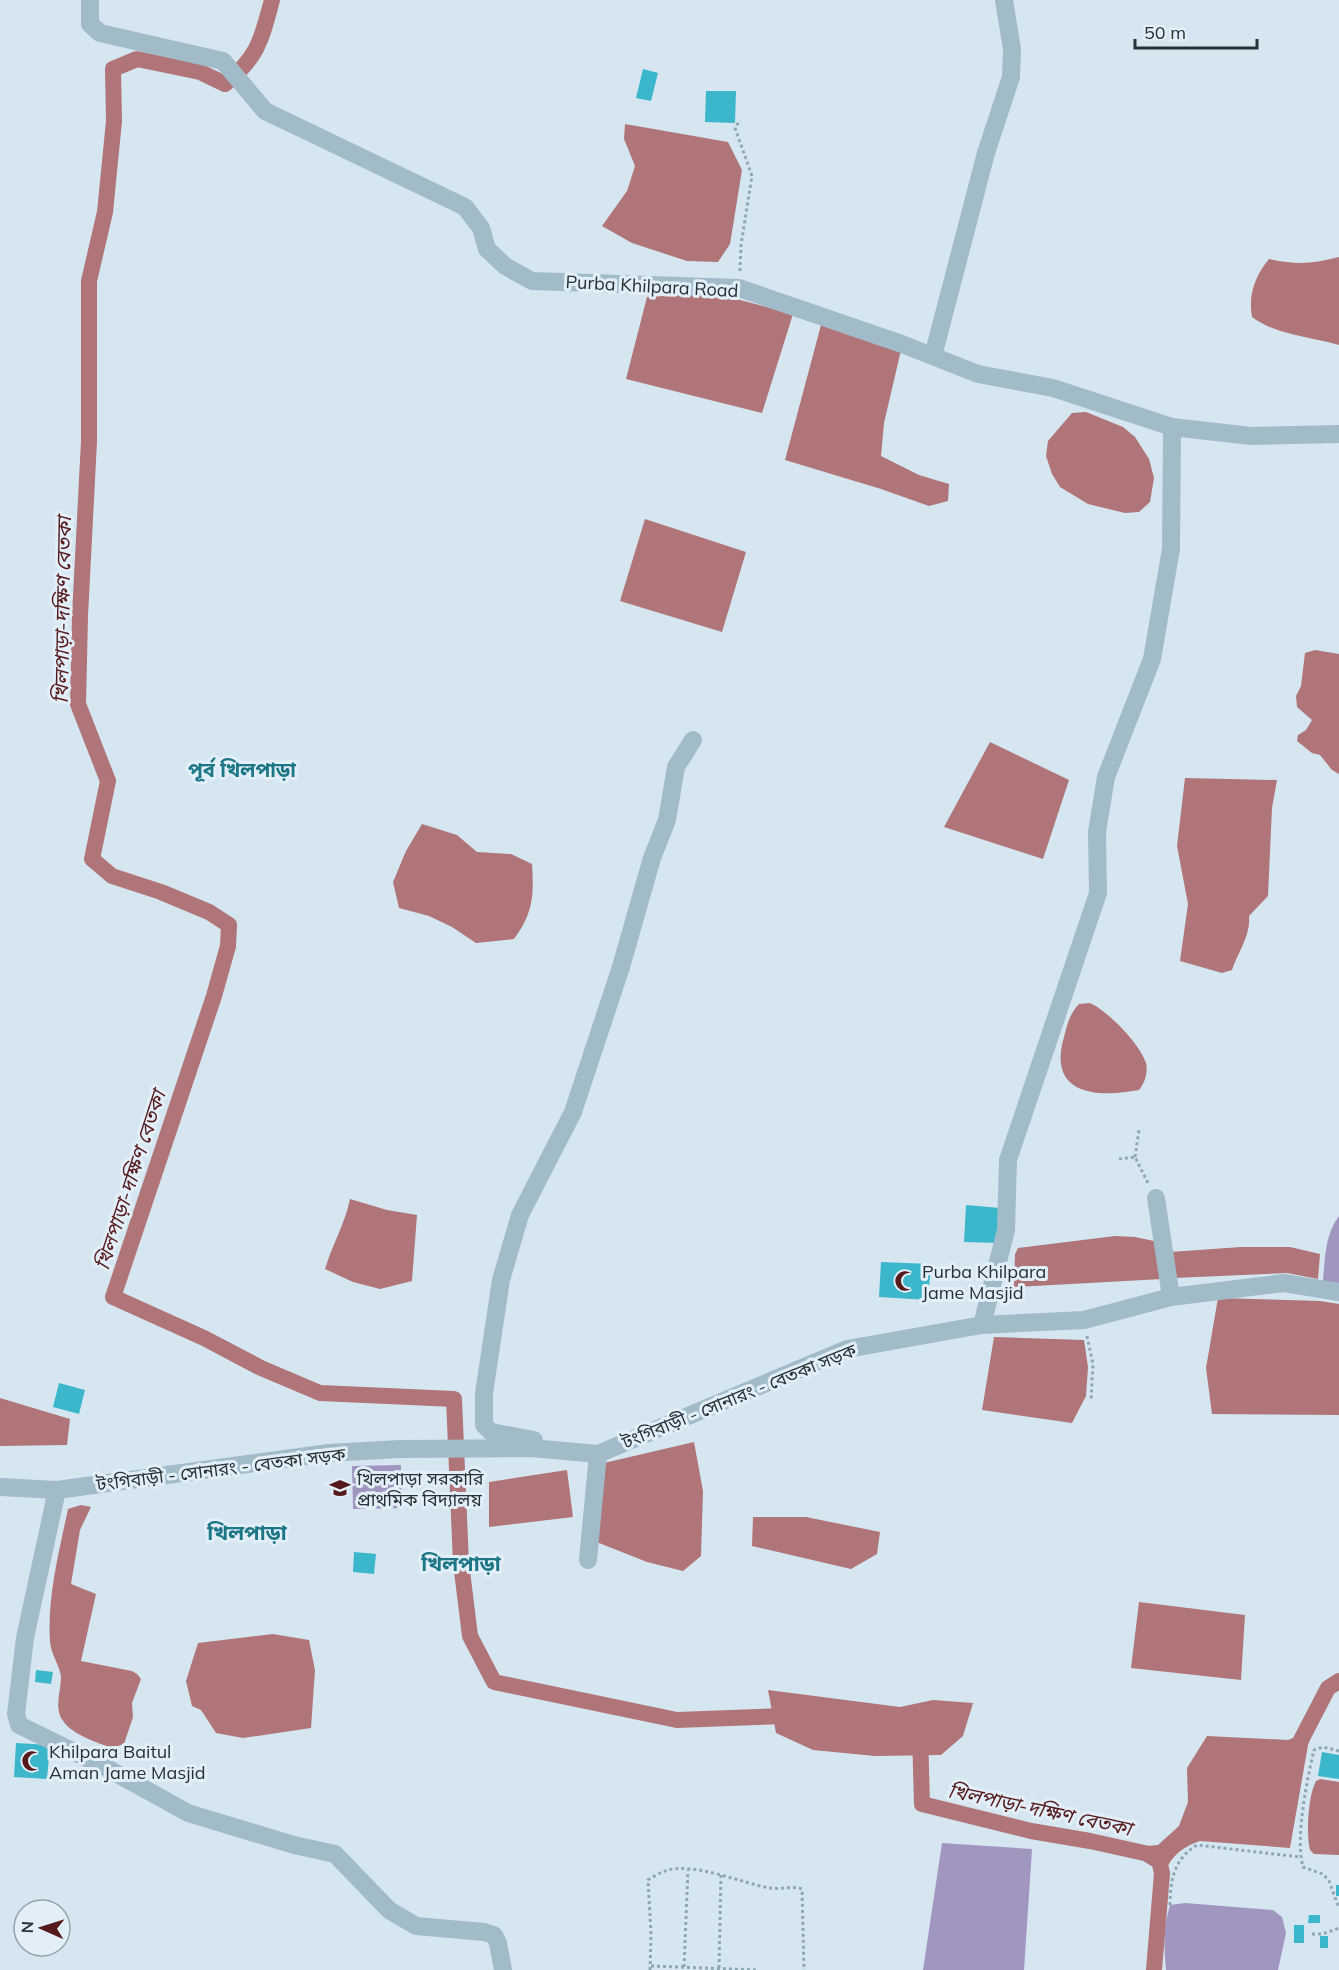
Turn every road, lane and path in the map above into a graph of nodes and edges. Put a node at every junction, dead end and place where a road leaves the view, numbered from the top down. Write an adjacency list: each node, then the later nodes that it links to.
1 (90, 0): 4 (street, Purba Khilpara Road)
2 (1004, 0): 5 (street)
3 (741, 120): 4 (path)
4 (739, 288): 5 (street, Purba Khilpara Road)
5 (933, 356): 6 (street, Purba Khilpara Road)
6 (1172, 427): 7 (street, Purba Khilpara Road); 16 (street)
7 (1339, 434)
8 (693, 740): 18 (street)
9 (1139, 1130): 10 (path)
10 (1135, 1157): 11 (path); 12 (path)
11 (1119, 1159)
12 (1156, 1198): 14 (street)
13 (1339, 1292): 14 (street, টংগিবাড়ী - সোনারং - বেতকা সড়ক)
14 (1171, 1297): 15 (street, টংগিবাড়ী - সোনারং - বেতকা সড়ক)
15 (1084, 1320): 16 (street, টংগিবাড়ী - সোনারং - বেতকা সড়ক); 17 (path)
16 (982, 1325): 19 (street, টংগিবাড়ী - সোনারং - বেতকা সড়ক)
17 (1091, 1401)
18 (554, 1450): 19 (street, টংগিবাড়ী - সোনারং - বেতকা সড়ক); 21 (street, টংগিবাড়ী - সোনারং - বেতকা সড়ক)
19 (598, 1454): 22 (street)
20 (0, 1487): 21 (street, টংগিবাড়ী - সোনারং - বেতকা সড়ক)
21 (57, 1490): 34 (street)
22 (588, 1560)
23 (1339, 1751): 24 (path)
24 (1300, 1857): 27 (path); 28 (path)
25 (688, 1870): 26 (path); 31 (path); 32 (path)
26 (721, 1875): 33 (path); 36 (path)
27 (1170, 1905)
28 (1339, 1908)
29 (1339, 1928): 30 (path)
30 (1312, 1934)
31 (684, 1967): 32 (path); 33 (path)
32 (650, 1968)
33 (718, 1968): 35 (path)
34 (503, 1970)
35 (758, 1970)
36 (804, 1970)

